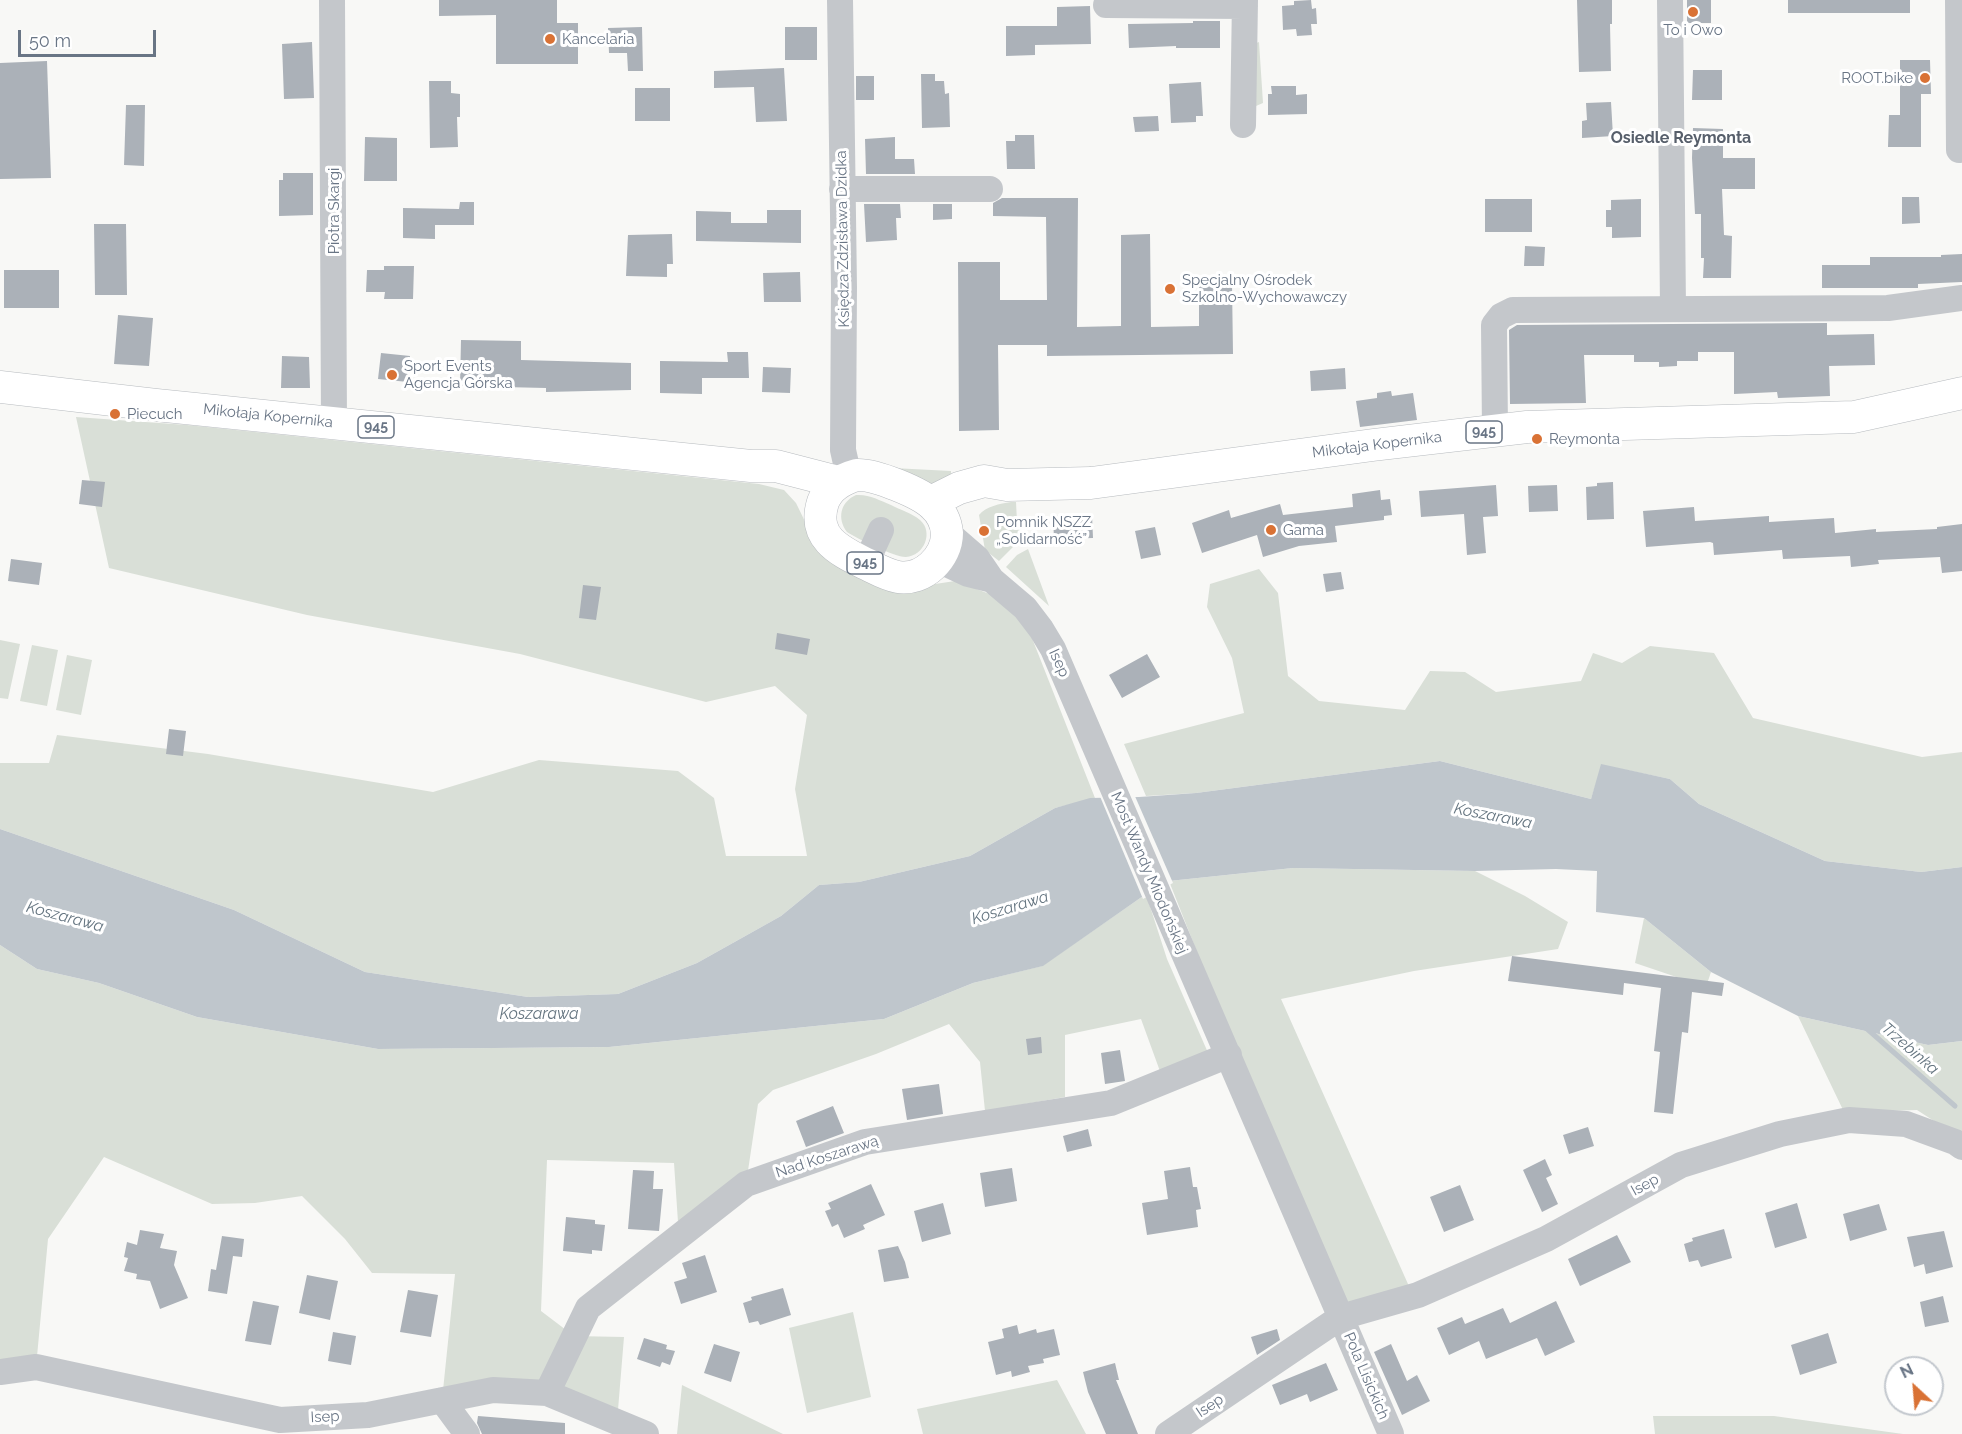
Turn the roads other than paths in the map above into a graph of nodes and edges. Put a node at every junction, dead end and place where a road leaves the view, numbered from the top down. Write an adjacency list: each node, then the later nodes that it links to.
1 (332, 0): 15 (street, Piotra Skargi)
2 (840, 0): 9 (street, Księdza Zdzisława Dzidka)
3 (1670, 0): 12 (street)
4 (1958, 0): 8 (street)
5 (1245, 3): 6 (street); 7 (street)
6 (1106, 5)
7 (1243, 125)
8 (1959, 150)
9 (842, 189): 10 (street); 17 (street, Księdza Zdzisława Dzidka)
10 (990, 189)
11 (1962, 298): 12 (street)
12 (1673, 309): 16 (street)
13 (0, 387): 15 (main road, Mikołaja Kopernika / 945)
14 (1962, 393): 16 (main road, Mikołaja Kopernika / 945)
15 (334, 423): 17 (main road, Mikołaja Kopernika / 945)
16 (1495, 431): 19 (main road, Mikołaja Kopernika / 945)
17 (836, 488): 19 (main road, 945); 20 (main road, 945)
18 (881, 530): 20 (street)
19 (940, 530): 20 (main road, 945); 21 (street, Isep)
20 (866, 563)
21 (1101, 762): 22 (street, Most Wandy Miodońskiej)
22 (1229, 1055): 24 (street); 26 (street, Nad Koszarawą)
23 (1962, 1147): 24 (street, Isep)
24 (1341, 1317): 30 (street, Isep); 31 (street, Pola Lisickich)
25 (0, 1372): 27 (street, Isep)
26 (547, 1393): 27 (street, Isep); 29 (street, Isep)
27 (442, 1400): 28 (street)
28 (467, 1434)
29 (646, 1434)
30 (1168, 1434)
31 (1391, 1434)

